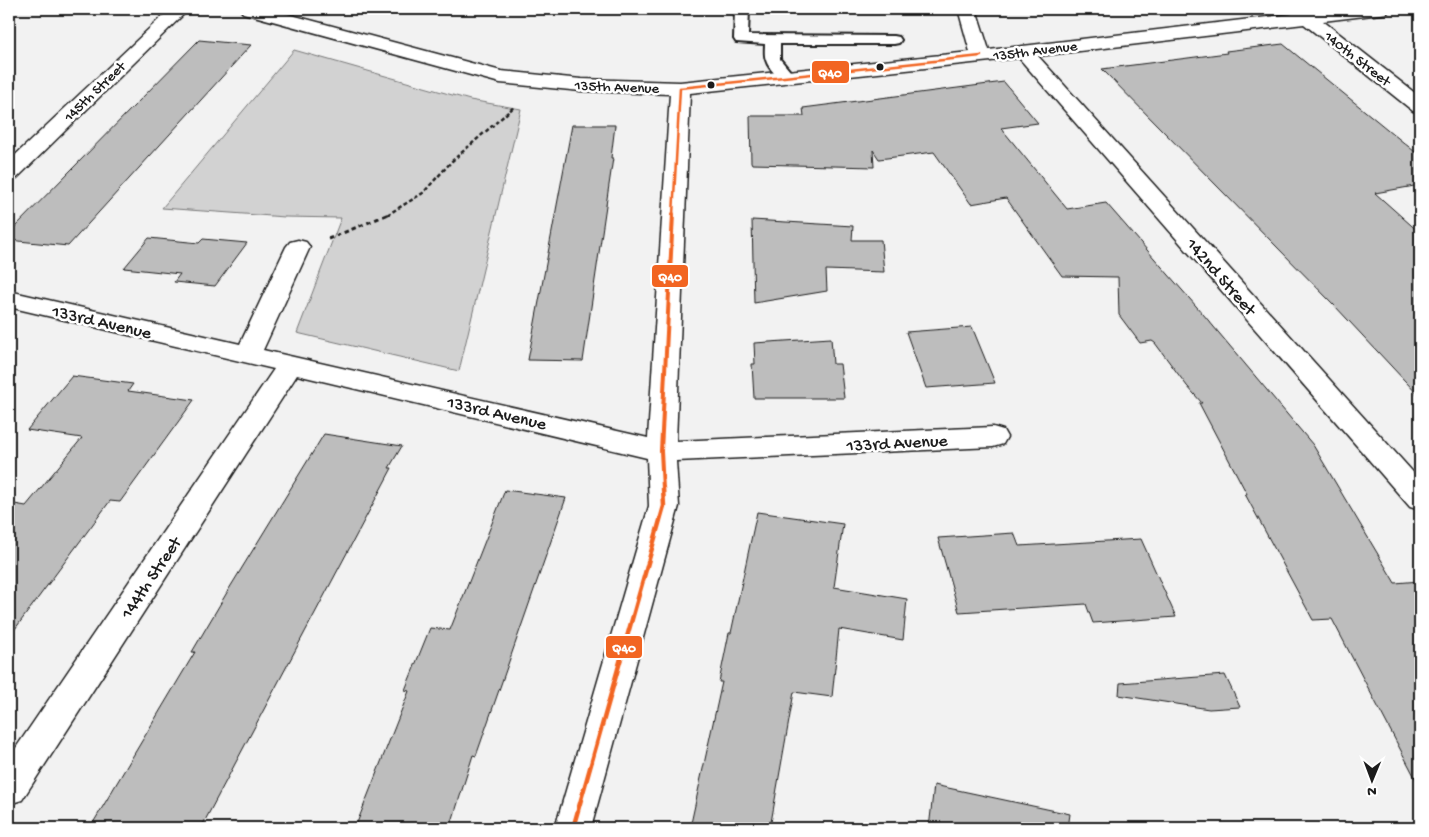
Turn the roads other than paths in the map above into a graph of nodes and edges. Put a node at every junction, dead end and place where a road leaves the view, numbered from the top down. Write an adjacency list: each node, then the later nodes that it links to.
1 (180, 9): 14 (street, 145th Street)
2 (249, 9): 12 (street, 135th Avenue)
3 (742, 9): 7 (lane)
4 (967, 9): 10 (street)
5 (1381, 9): 6 (street, 135th Avenue)
6 (1301, 13): 9 (street, 135th Avenue); 13 (street, 140th Street)
7 (772, 39): 8 (lane); 11 (lane)
8 (894, 40)
9 (1024, 52): 10 (street, 135th Avenue); 21 (street, 142nd Street)
10 (981, 56): 11 (street, 135th Avenue)
11 (787, 77): 12 (street, 135th Avenue)
12 (680, 88): 20 (street)
13 (1420, 107)
14 (9, 172)
15 (298, 247): 17 (street)
16 (9, 299): 17 (street, 133rd Avenue)
17 (248, 355): 18 (street, 133rd Avenue)
18 (290, 364): 20 (street, 133rd Avenue); 22 (street, 144th Street)
19 (993, 437): 20 (street, 133rd Avenue)
20 (661, 451): 23 (street)
21 (1420, 499)
22 (9, 788)
23 (573, 828)

